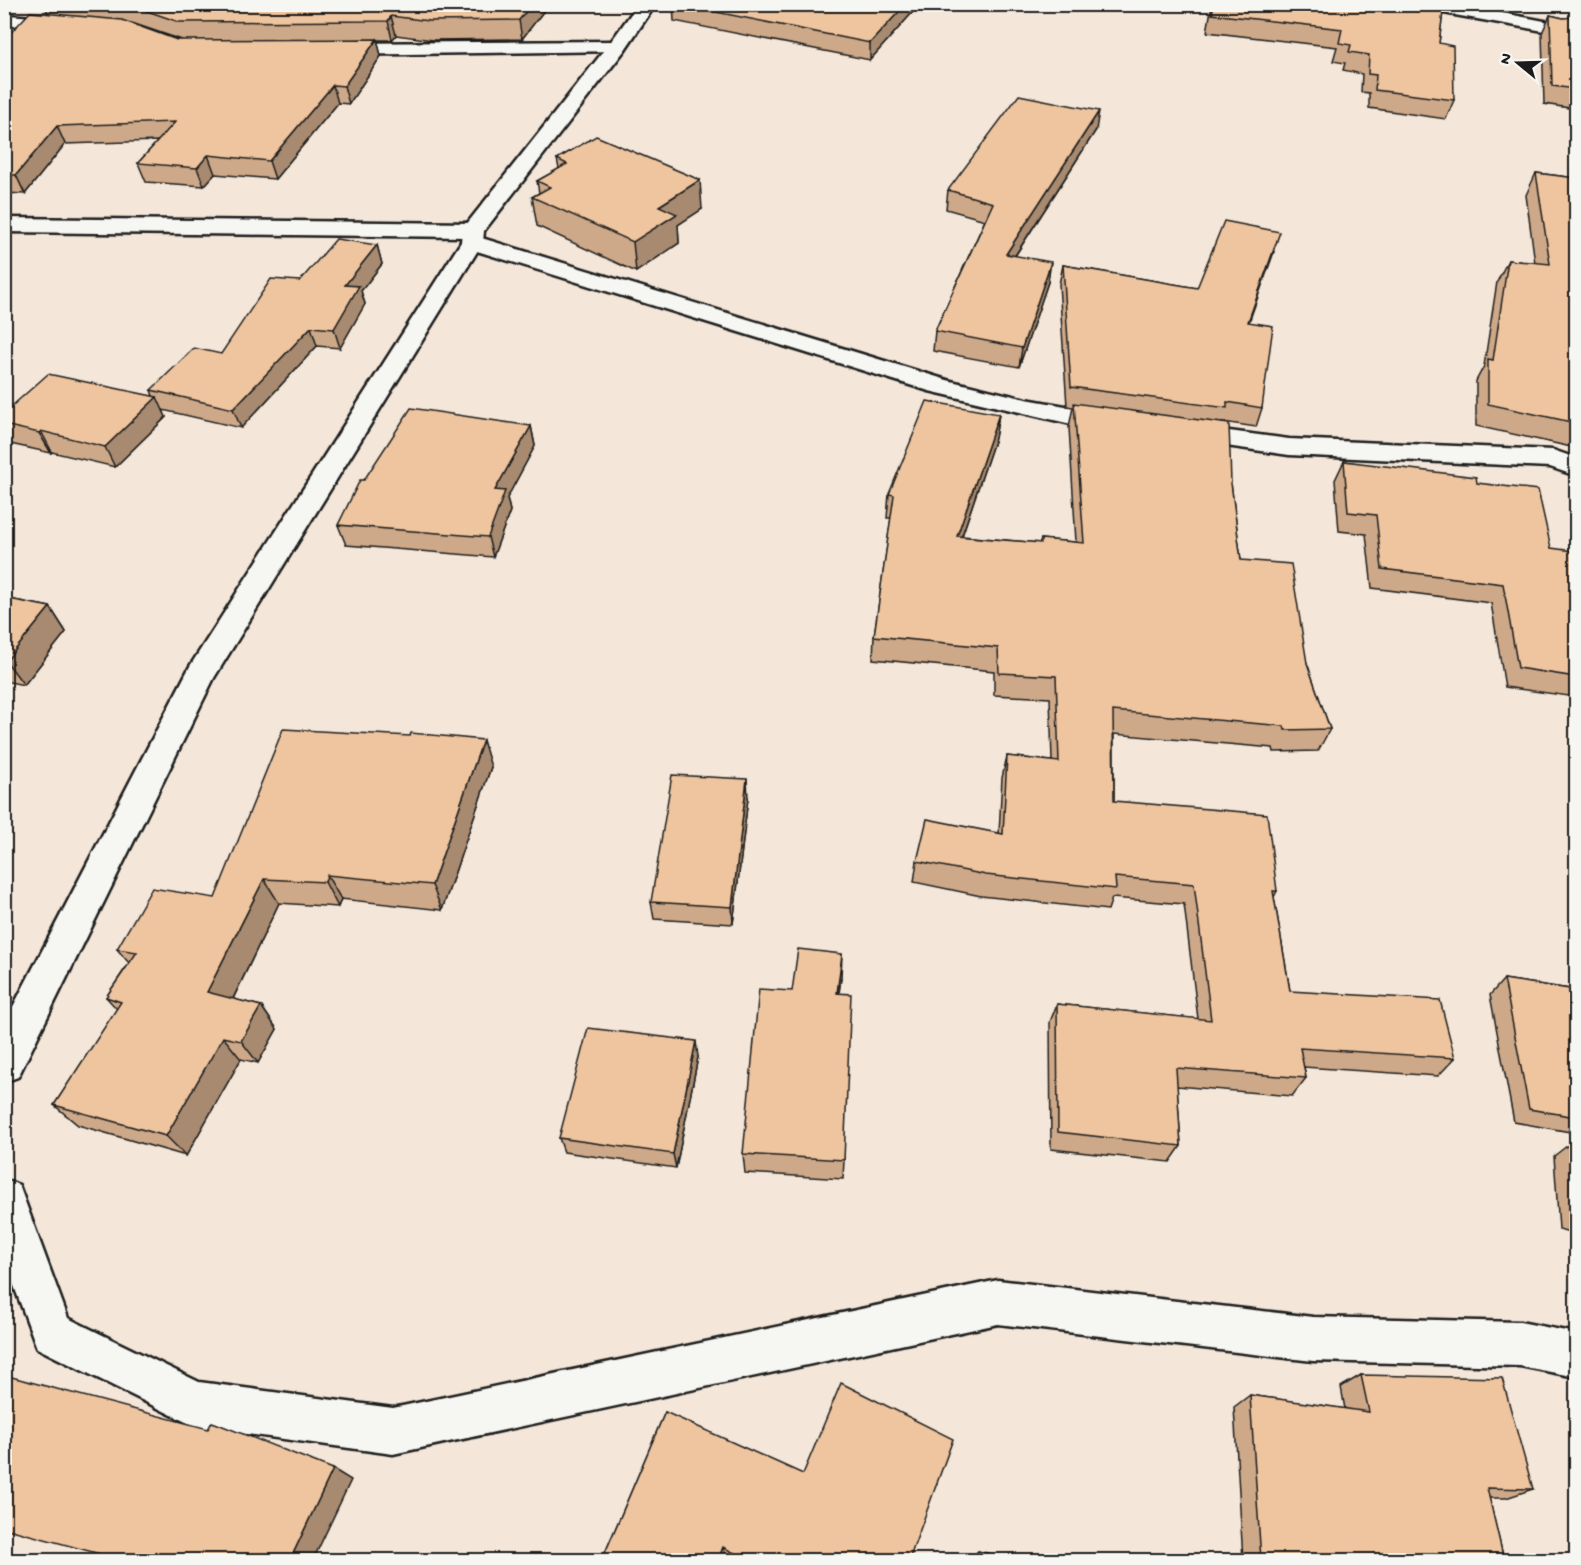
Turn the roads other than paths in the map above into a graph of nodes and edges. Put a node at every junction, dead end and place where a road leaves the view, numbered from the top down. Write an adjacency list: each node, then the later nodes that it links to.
1 (23, 4): 4 (street)
2 (647, 4): 7 (street)
3 (1421, 4): 6 (street)
4 (7, 23): 5 (street)
5 (87, 27)
6 (1576, 28)
7 (617, 47): 8 (street); 10 (street)
8 (312, 49)
9 (4, 225): 10 (street)
10 (472, 236): 11 (street); 12 (street)
11 (1576, 467)
12 (4, 1064)
13 (4, 1199): 14 (street)
14 (1576, 1355)

